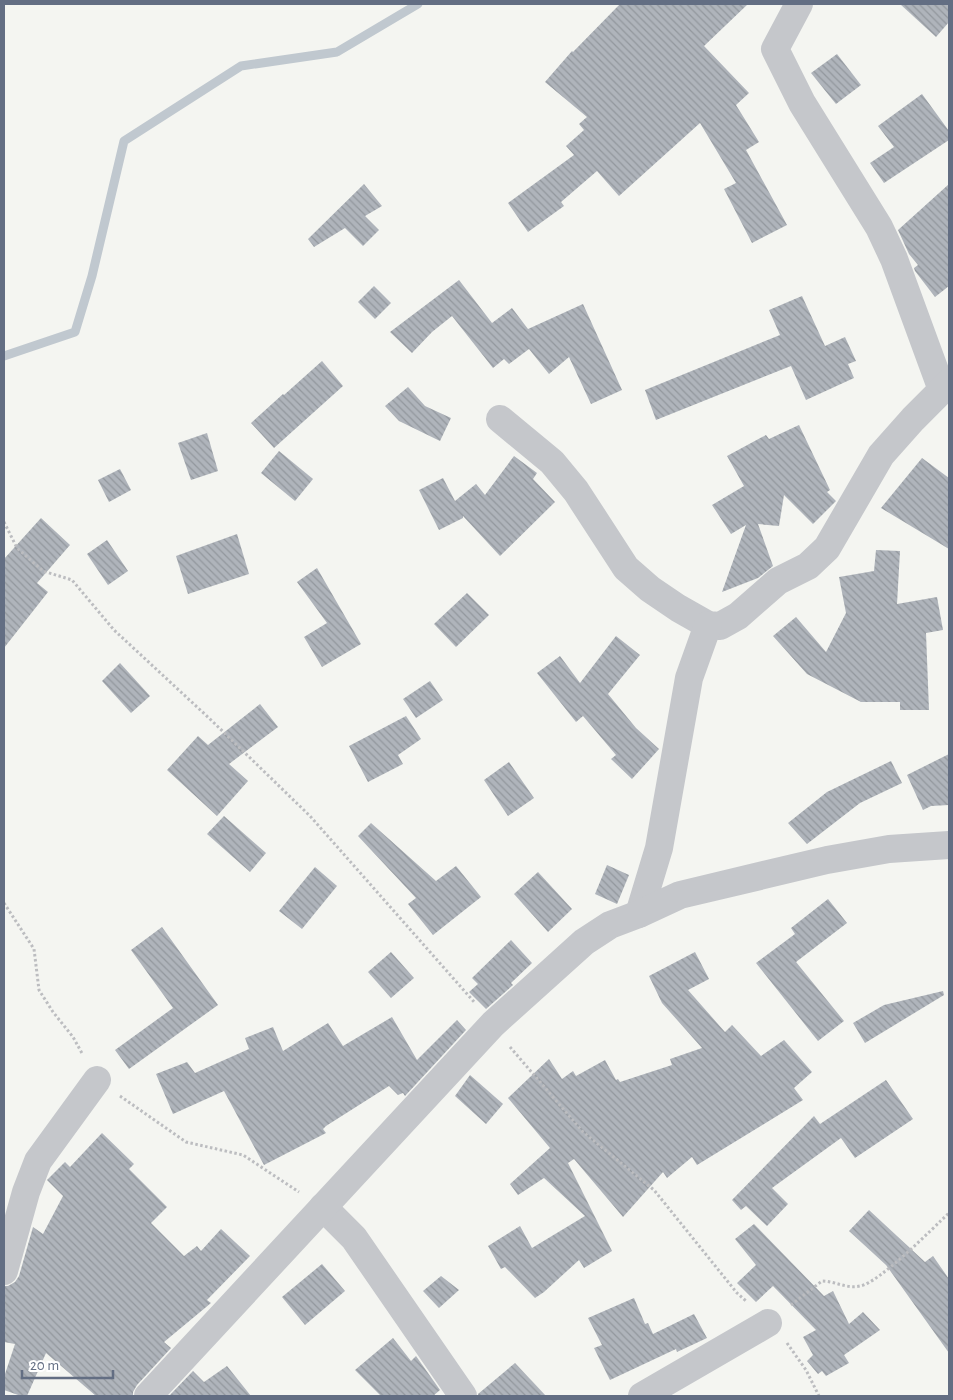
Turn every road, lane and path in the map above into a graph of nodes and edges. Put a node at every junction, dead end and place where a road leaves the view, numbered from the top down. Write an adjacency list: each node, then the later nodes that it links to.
1 (799, 4): 2 (street)
2 (946, 387): 5 (street)
3 (500, 419): 5 (street)
4 (4, 522): 9 (path)
5 (708, 625): 8 (street)
6 (949, 845): 8 (street)
7 (4, 904): 10 (path)
8 (639, 914): 9 (street)
9 (493, 1024): 11 (street); 14 (path)
10 (98, 1080): 11 (path); 13 (street)
11 (323, 1208): 15 (street); 16 (street)
12 (949, 1213): 14 (path)
13 (4, 1272)
14 (768, 1323): 17 (street); 18 (path)
15 (148, 1396)
16 (463, 1396)
17 (642, 1396)
18 (819, 1396)

